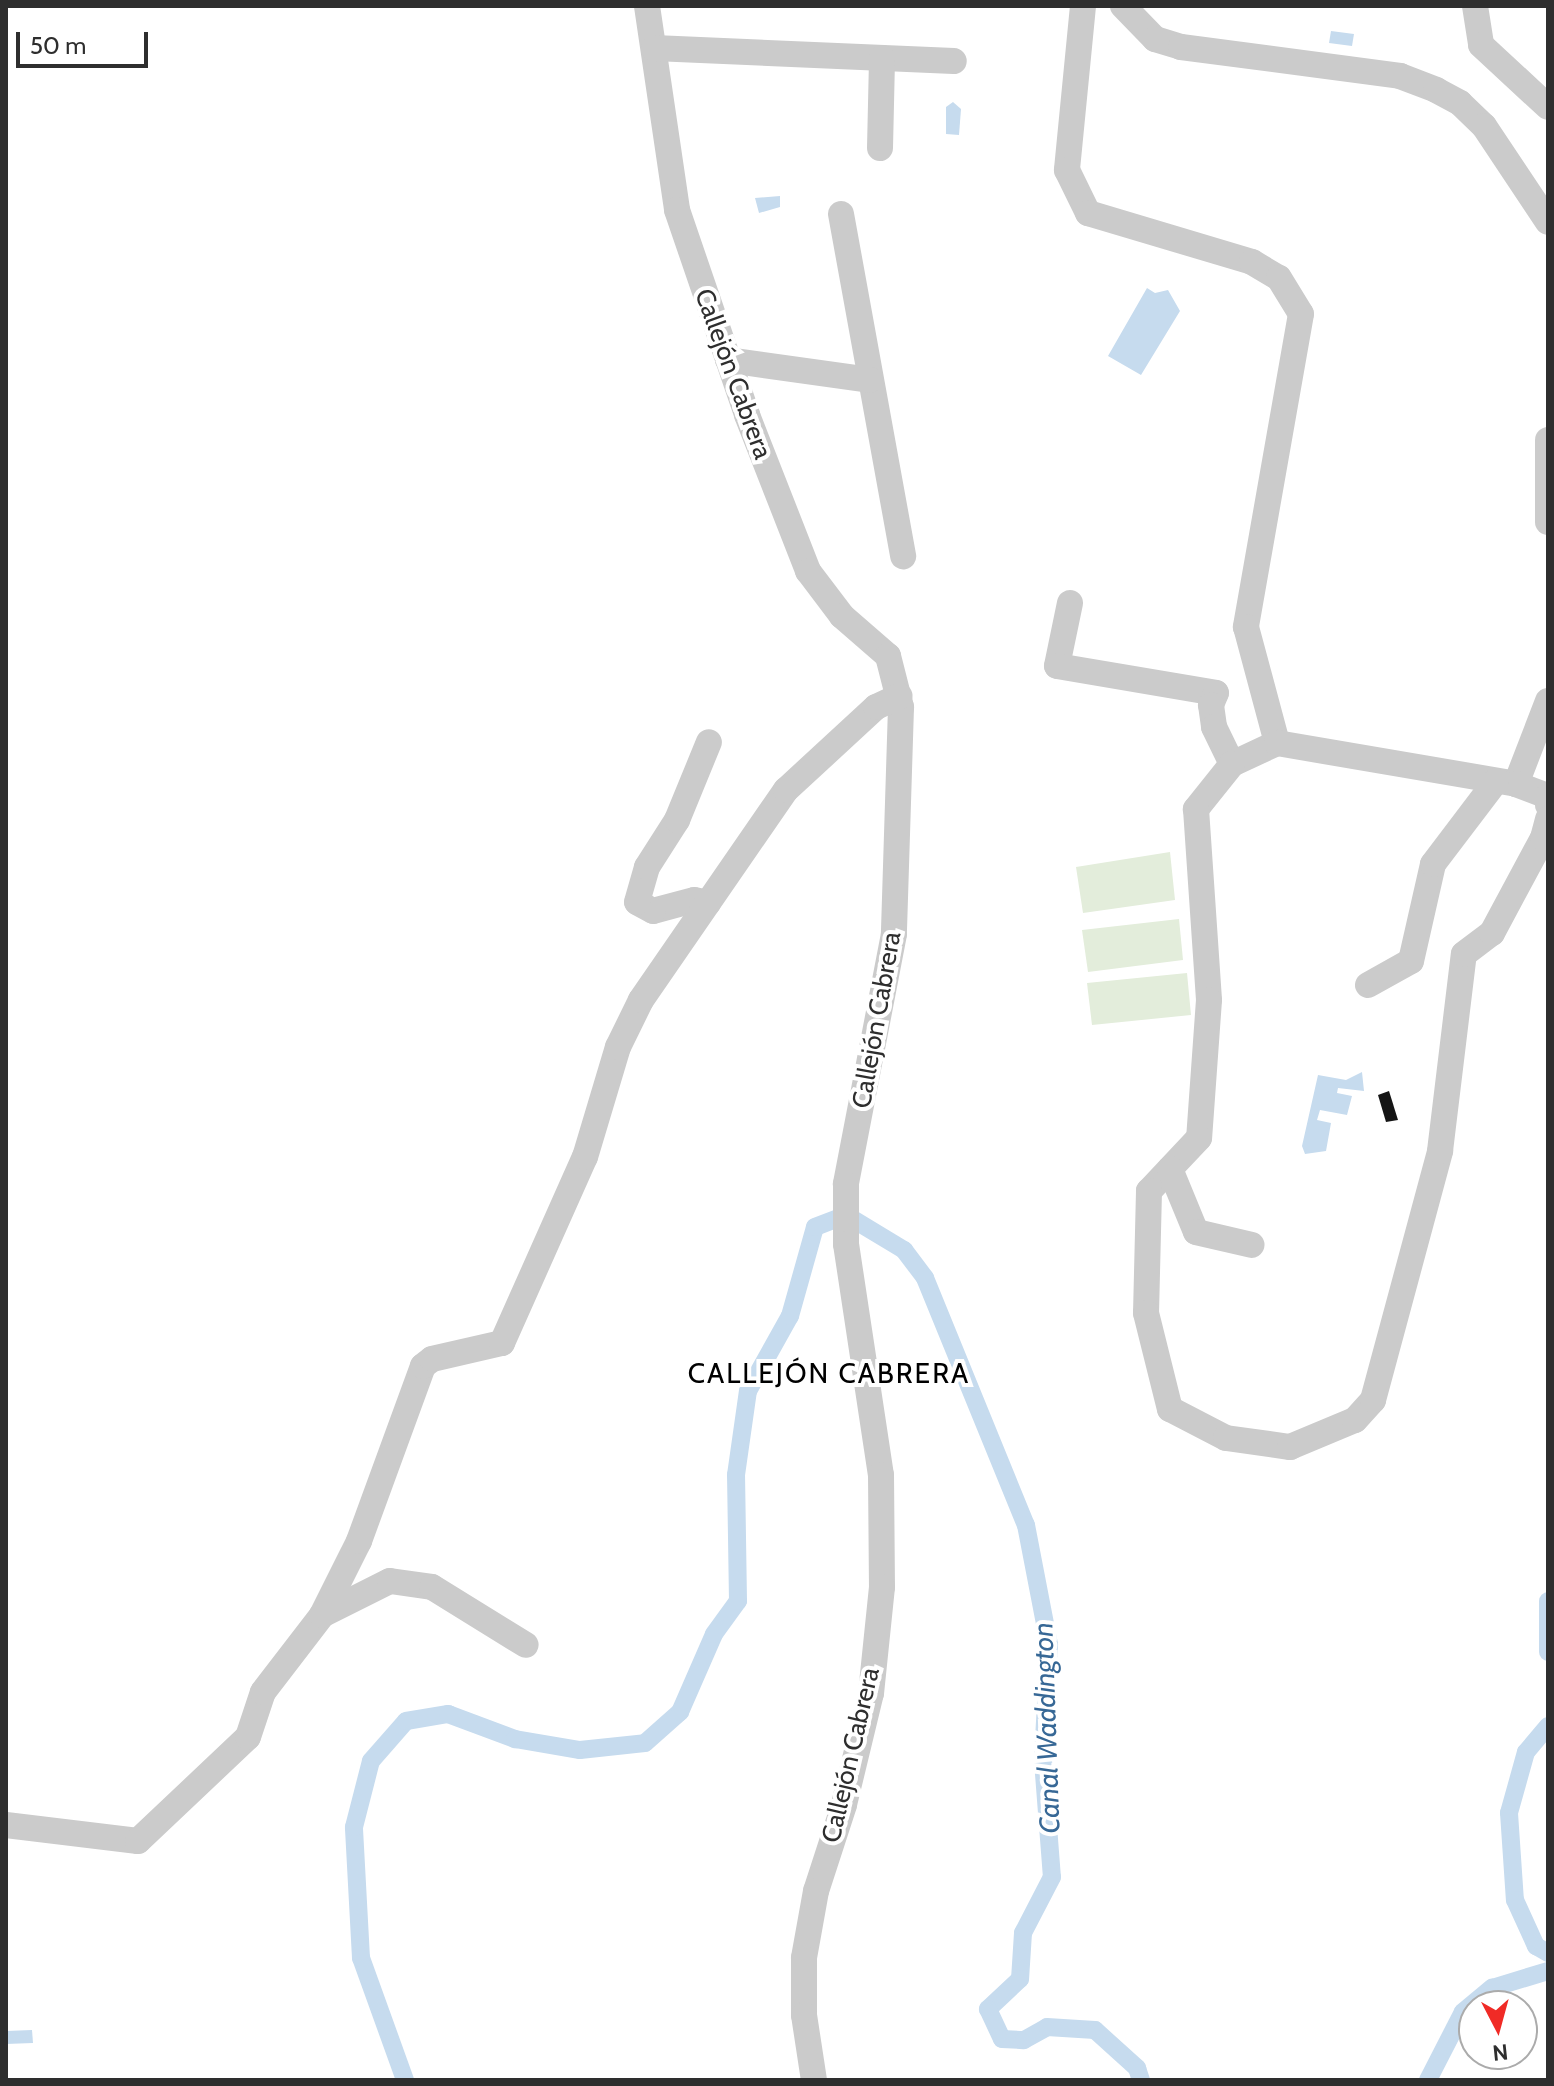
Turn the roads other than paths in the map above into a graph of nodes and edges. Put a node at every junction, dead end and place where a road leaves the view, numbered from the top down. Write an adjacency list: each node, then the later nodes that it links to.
1 (647, 6): 5 (street, Callejón Cabrera)
2 (1083, 6): 21 (street)
3 (1123, 6): 11 (street)
4 (1475, 6): 8 (street)
5 (654, 48): 6 (street); 12 (street, Callejón Cabrera)
6 (882, 58): 7 (street); 9 (street)
7 (954, 61)
8 (1548, 107)
9 (880, 148)
10 (841, 214): 13 (street)
11 (1548, 222)
12 (728, 360): 13 (street); 18 (street, Callejón Cabrera)
13 (870, 380): 16 (street)
14 (1548, 440): 15 (street)
15 (1548, 522)
16 (903, 556)
17 (1070, 603): 22 (street)
18 (900, 696): 26 (street); 33 (street, Callejón Cabrera)
19 (1548, 701): 23 (street)
20 (709, 742): 26 (street)
21 (1277, 743): 22 (street); 23 (street)
22 (1232, 764): 28 (street)
23 (1506, 782): 24 (street); 27 (street)
24 (1548, 805)
25 (1548, 819): 28 (street)
26 (708, 903): 30 (street)
27 (1368, 985)
28 (1170, 1169): 29 (street)
29 (1252, 1245)
30 (322, 1615): 31 (street); 32 (street)
31 (526, 1645)
32 (6, 1825)
33 (814, 2080)

